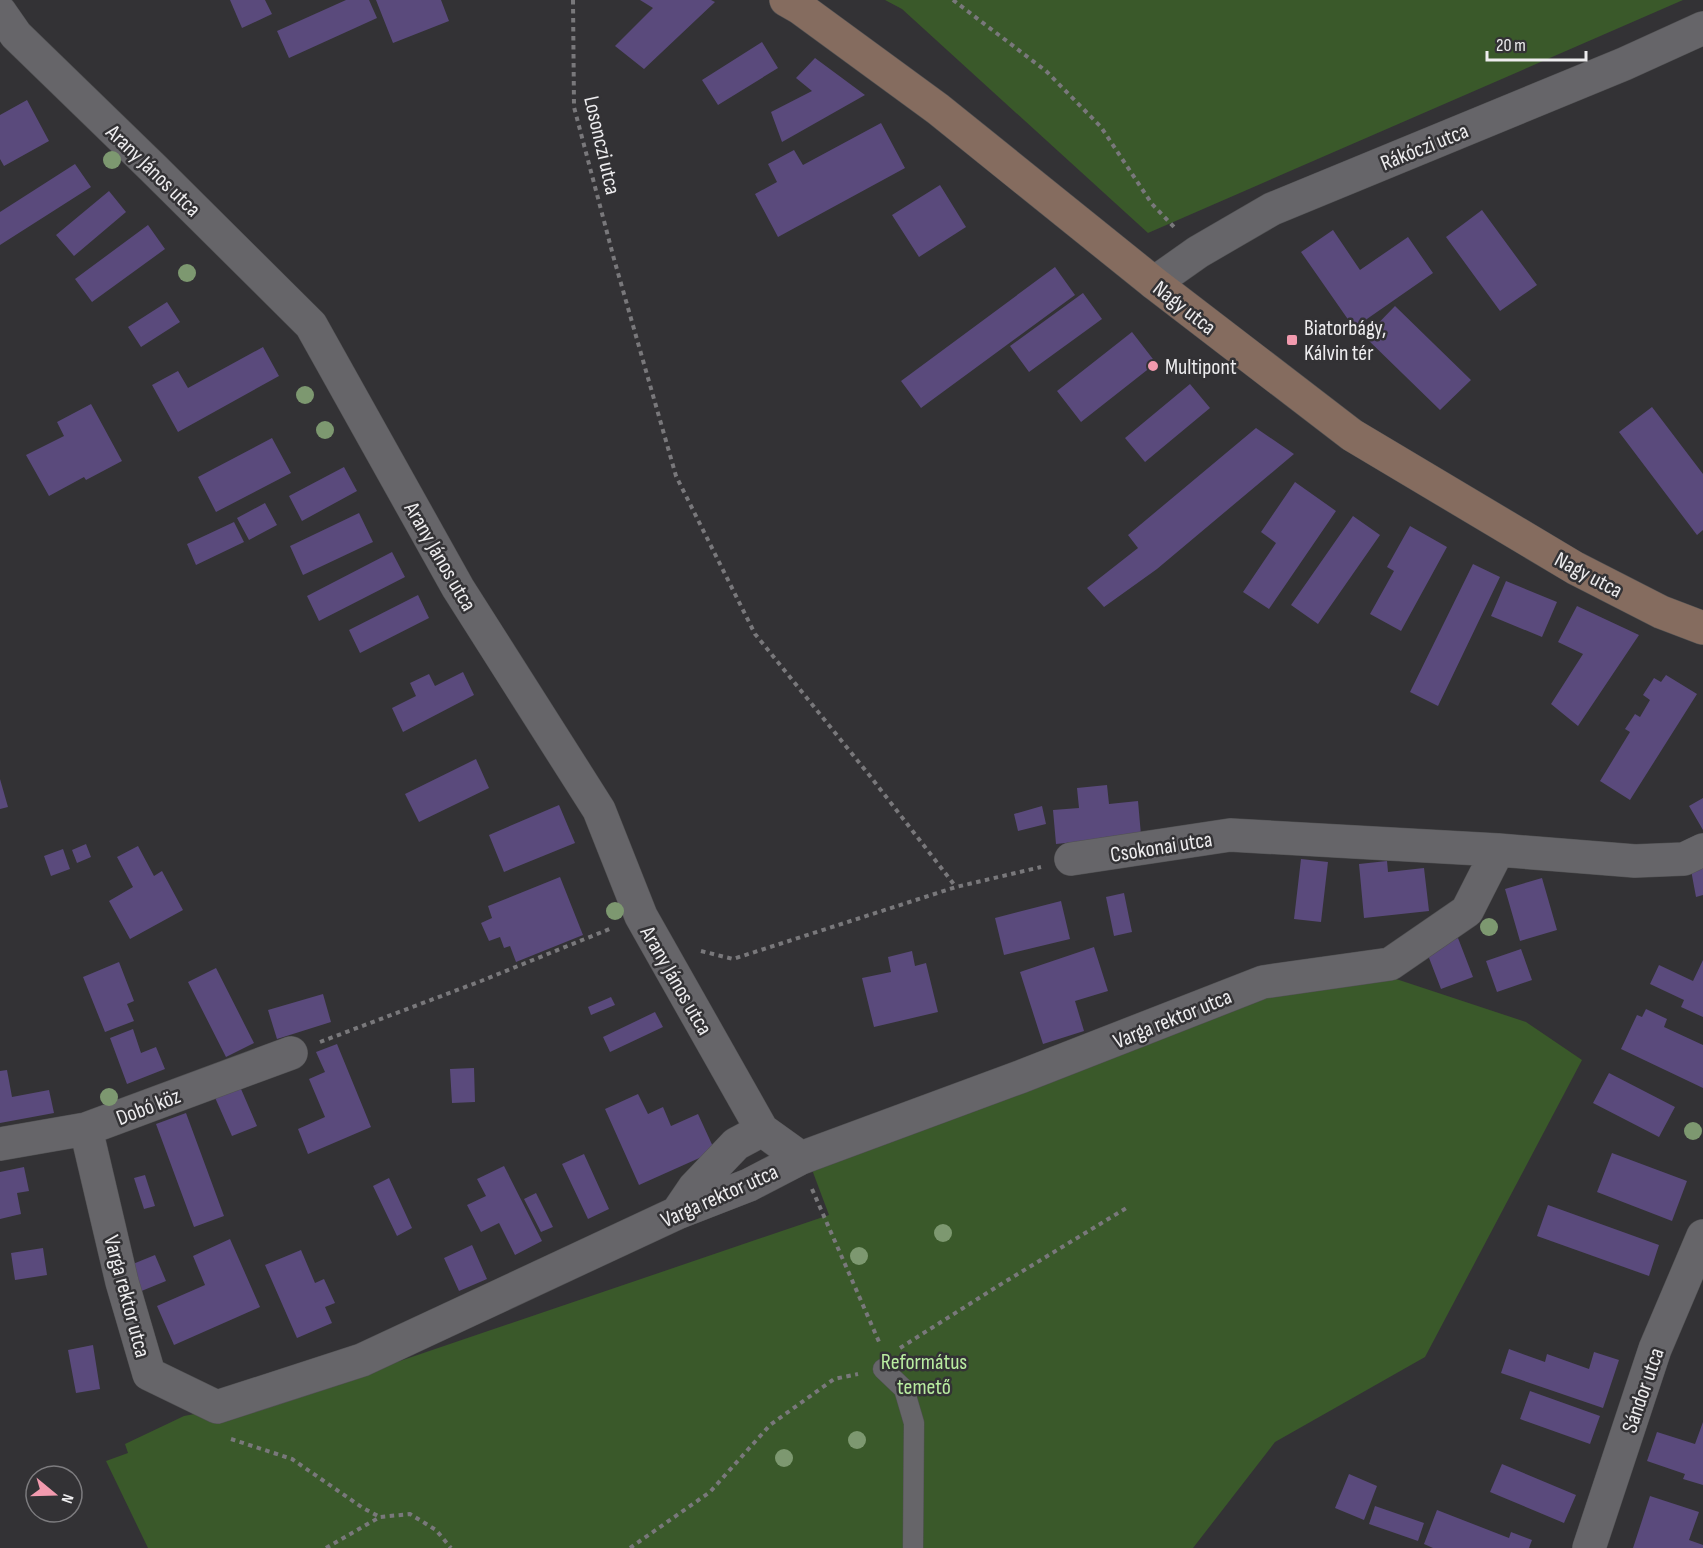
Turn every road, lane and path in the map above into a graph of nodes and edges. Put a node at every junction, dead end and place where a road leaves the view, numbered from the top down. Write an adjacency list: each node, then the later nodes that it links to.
1 (573, 0): 12 (path, Losonczi utca)
2 (786, 0): 7 (main road, Nagy utca)
3 (953, 0): 6 (path)
4 (0, 12): 17 (street, Arany János utca)
5 (1703, 28): 6 (street, Rákóczi utca)
6 (1198, 252): 7 (street, Rákóczi utca)
7 (1154, 283): 8 (main road, Nagy utca)
8 (1703, 628)
9 (1498, 850): 10 (street, Csokonai utca); 11 (street, Csokonai utca); 19 (street, Varga rektor utca)
10 (1703, 850)
11 (1071, 859): 12 (path)
12 (956, 887): 14 (path)
13 (619, 925): 15 (path)
14 (692, 946)
15 (291, 1053): 16 (street, Dobó köz)
16 (86, 1129): 18 (street, Dobó köz); 24 (street, Varga rektor utca)
17 (762, 1130): 19 (street, Arany János utca); 21 (street)
18 (0, 1144)
19 (805, 1170): 21 (street, Varga rektor utca); 23 (path)
20 (1128, 1207): 23 (path)
21 (677, 1213): 24 (street, Varga rektor utca)
22 (1703, 1236): 30 (street, Sándor utca)
23 (883, 1369): 28 (path); 29 (lane)
24 (217, 1407): 25 (path)
25 (380, 1516): 26 (path); 27 (path)
26 (326, 1548)
27 (451, 1548)
28 (630, 1548)
29 (913, 1548)
30 (1589, 1548)

